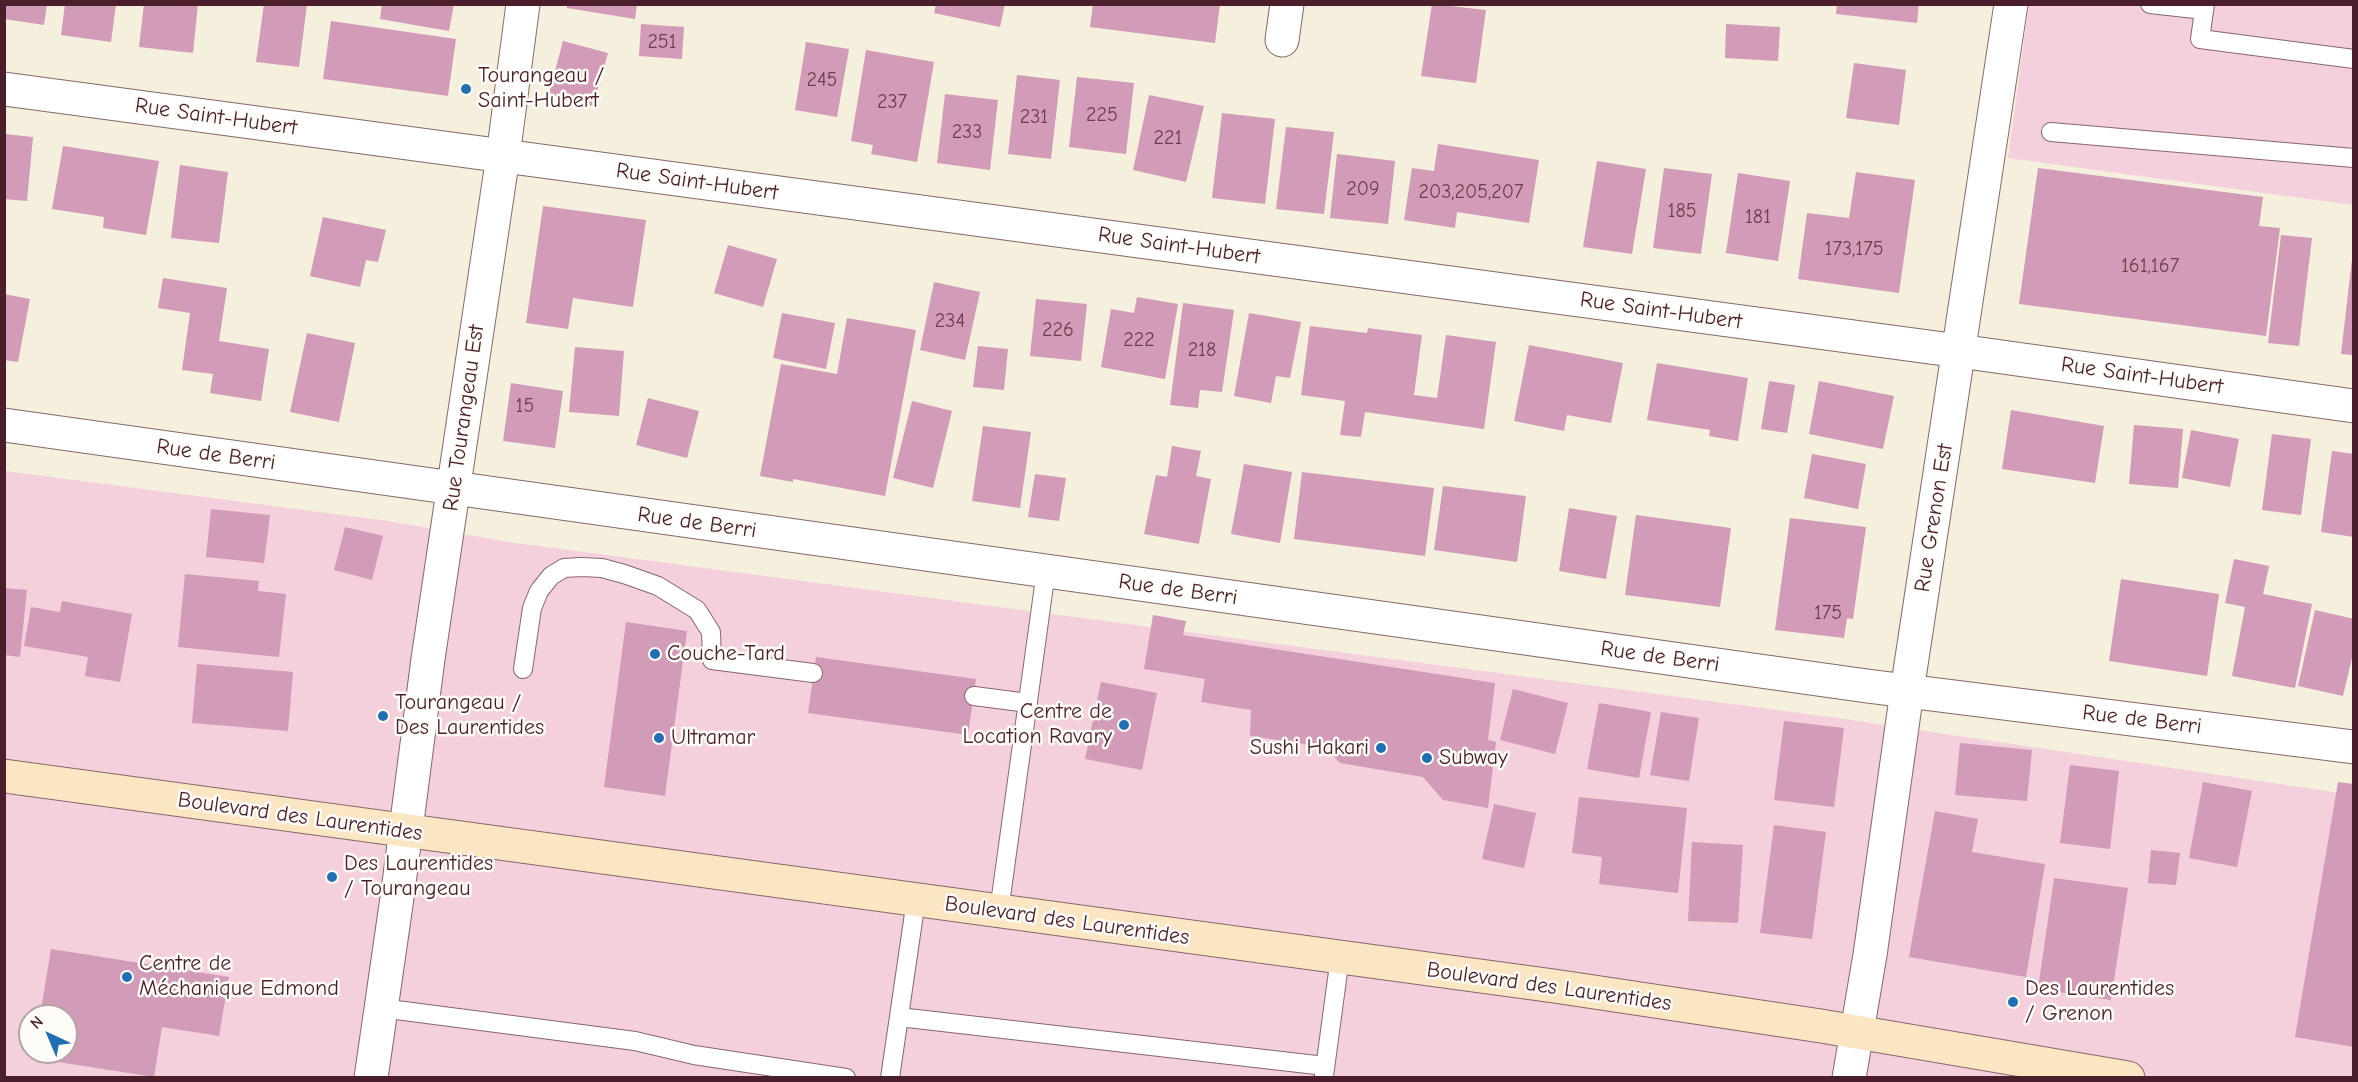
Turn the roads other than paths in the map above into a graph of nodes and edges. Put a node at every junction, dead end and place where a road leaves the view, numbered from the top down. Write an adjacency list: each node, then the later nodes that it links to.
1 (523, 4): 10 (street, Rue Tourangeau Est)
2 (1287, 4): 6 (street)
3 (2011, 4): 12 (street, Rue Grenon Est)
4 (2150, 4): 5 (lane)
5 (2204, 7): 7 (lane)
6 (1282, 40)
7 (2354, 59)
8 (4, 89): 10 (street, Rue Saint-Hubert)
9 (2052, 132): 11 (lane)
10 (503, 156): 12 (street, Rue Saint-Hubert); 15 (street, Rue Tourangeau Est)
11 (2354, 158)
12 (1959, 351): 13 (street, Rue Saint-Hubert); 19 (street, Rue Grenon Est)
13 (2354, 406)
14 (4, 425): 15 (street, Rue de Berri)
15 (452, 489): 16 (street, Rue de Berri); 24 (street, Rue Tourangeau Est)
16 (1046, 571): 19 (street, Rue de Berri); 21 (lane)
17 (523, 669): 18 (lane)
18 (813, 673)
19 (1907, 691): 22 (street, Rue de Berri); 30 (street, Rue Grenon Est)
20 (974, 696): 21 (lane)
21 (1028, 703): 26 (lane)
22 (2354, 747)
23 (4, 776): 24 (main road, Boulevard des Laurentides)
24 (405, 832): 25 (main road, Boulevard des Laurentides); 28 (street, Rue Tourangeau Est)
25 (916, 900): 26 (main road, Boulevard des Laurentides); 29 (lane)
26 (999, 911): 27 (main road, Boulevard des Laurentides)
27 (1340, 957): 30 (main road, Boulevard des Laurentides); 31 (lane)
28 (381, 1008): 32 (street, Rue Tourangeau Est); 33 (lane)
29 (899, 1017): 31 (lane); 34 (lane)
30 (1857, 1031): 35 (street, Rue Grenon Est); 36 (main road, Boulevard des Laurentides)
31 (1324, 1072)
32 (371, 1077)
33 (846, 1077)
34 (890, 1077)
35 (1849, 1077)
36 (2128, 1077)

